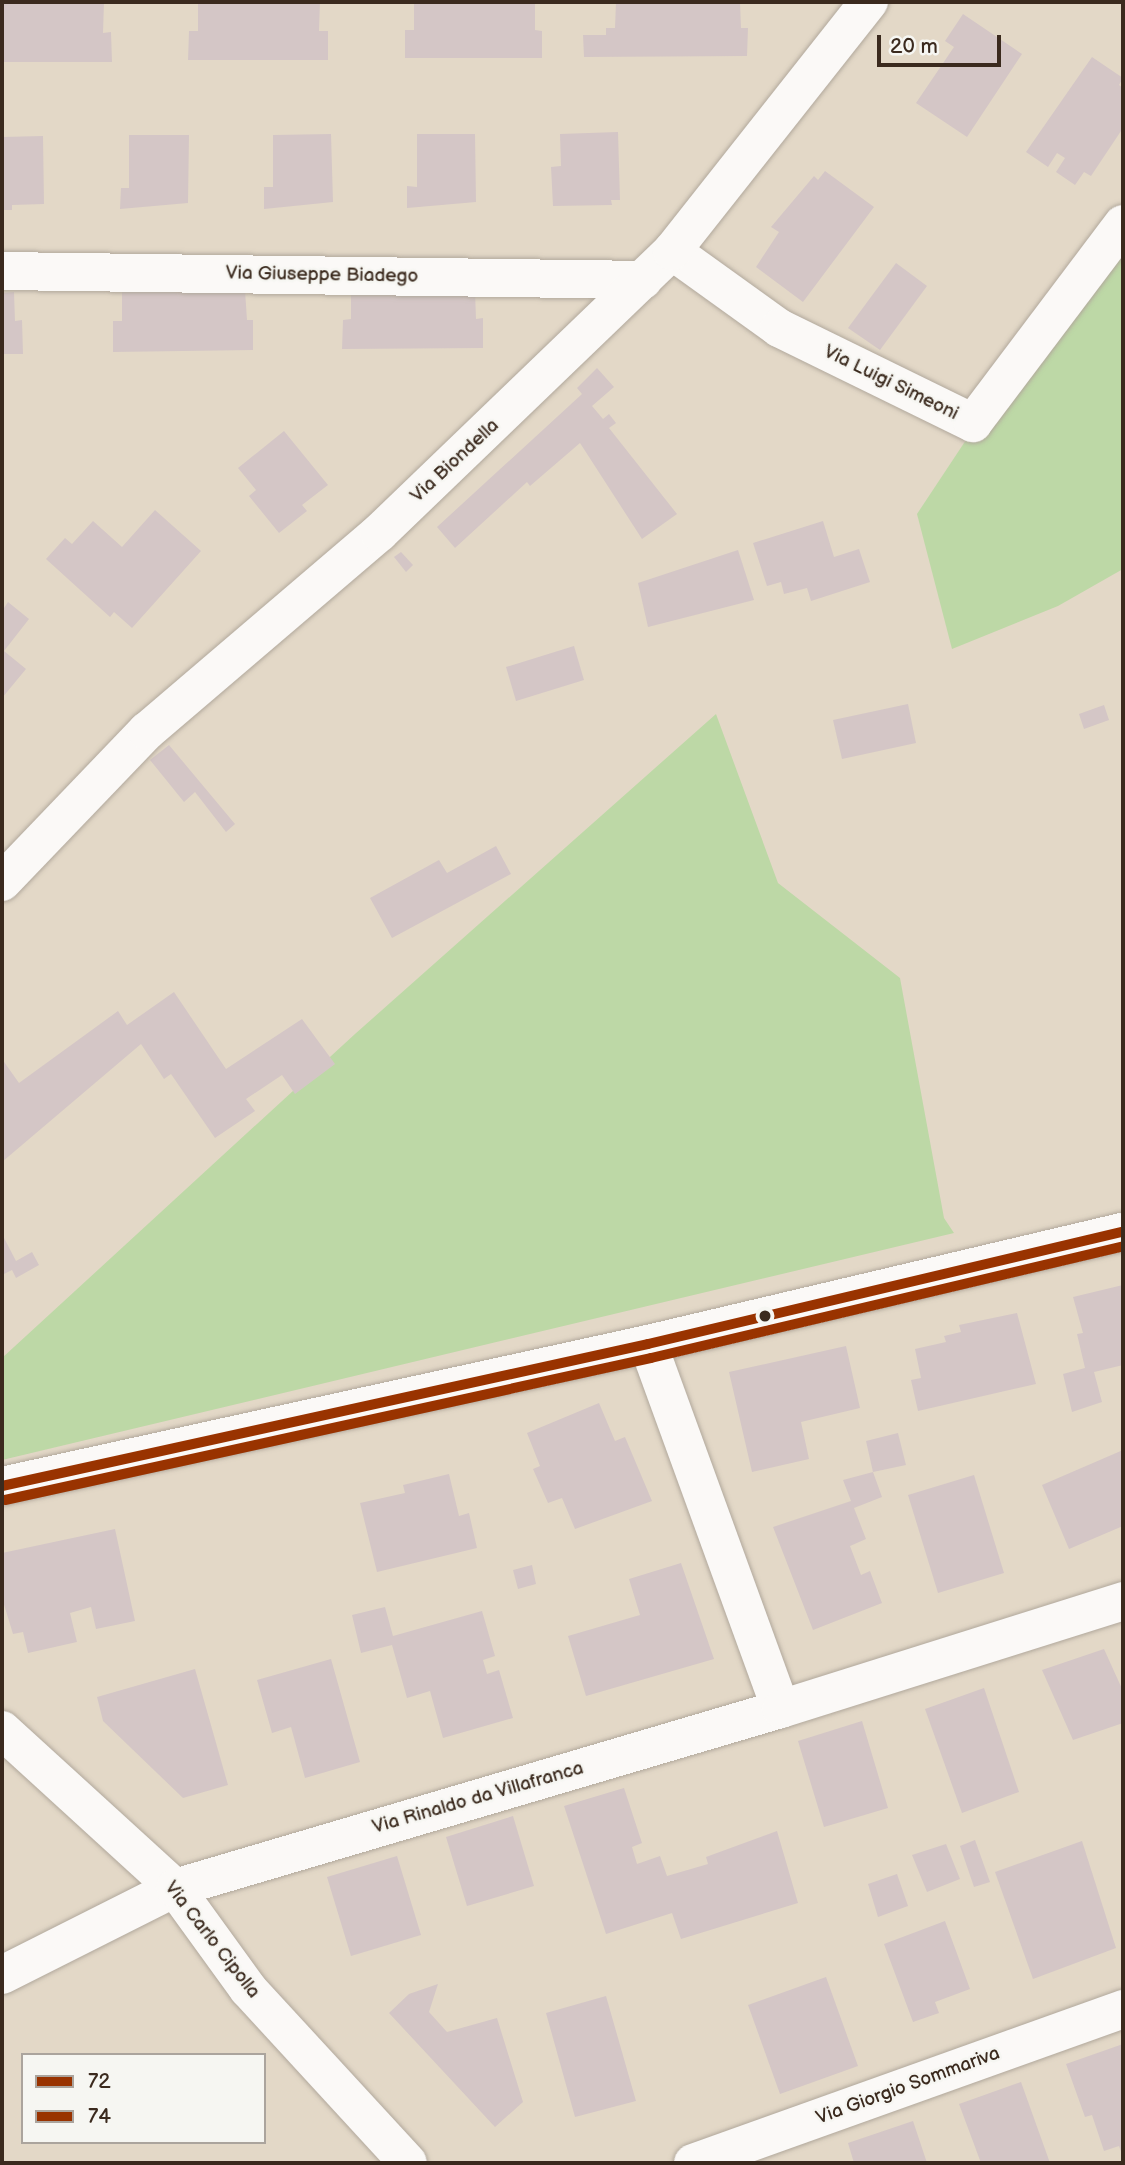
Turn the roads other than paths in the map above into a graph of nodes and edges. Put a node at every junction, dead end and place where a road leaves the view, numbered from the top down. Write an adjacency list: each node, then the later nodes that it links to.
1 (869, 2): 3 (street, Via Biondella)
2 (1123, 224): 3 (street, Via Luigi Simeoni)
3 (672, 251): 5 (street, Via Biondella)
4 (2, 271): 5 (street, Via Giuseppe Biadego)
5 (643, 280): 6 (street, Via Biondella)
6 (2, 882)
7 (1123, 1232): 8 (street)
8 (648, 1344): 9 (street); 11 (street)
9 (2, 1486)
10 (1123, 1601): 11 (street, Via Rinaldo da Villafranca)
11 (781, 1709): 13 (street, Via Rinaldo da Villafranca)
12 (2, 1730): 13 (street, Via Carlo Cipolla)
13 (174, 1888): 14 (street, Via Rinaldo da Villafranca); 16 (street, Via Carlo Cipolla)
14 (2, 1975)
15 (1123, 2009): 17 (street, Via Giorgio Sommariva)
16 (408, 2163)
17 (694, 2163)

